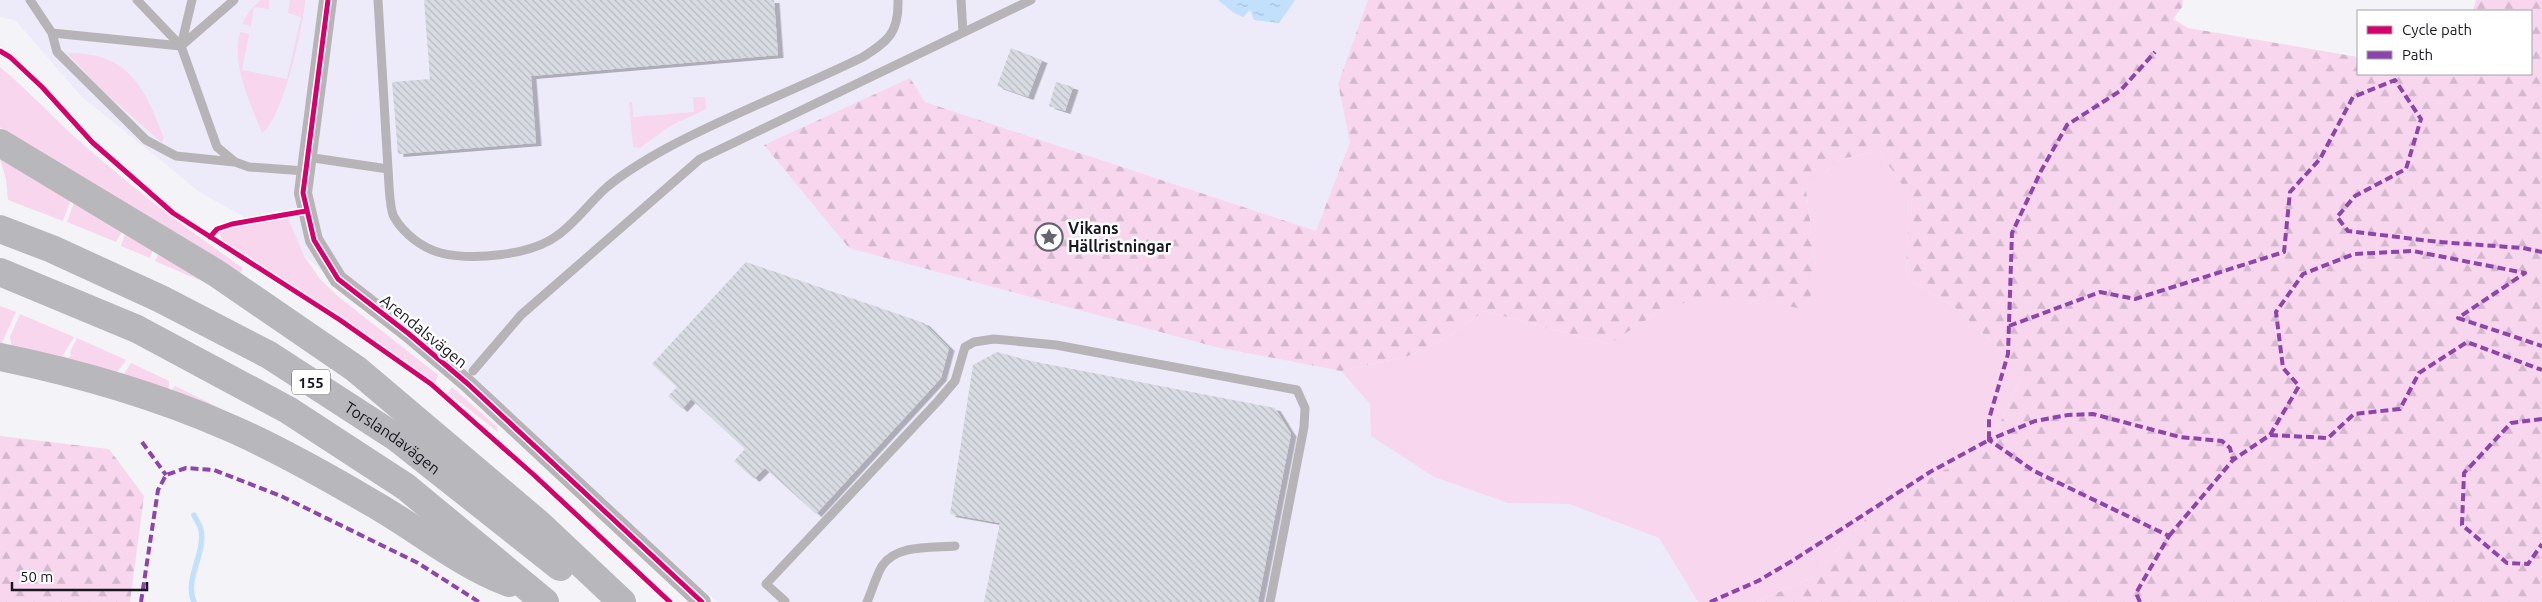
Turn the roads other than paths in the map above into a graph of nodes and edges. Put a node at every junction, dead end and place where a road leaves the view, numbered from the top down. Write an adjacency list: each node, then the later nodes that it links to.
1 (30, 0): 11 (lane)
2 (137, 0): 12 (lane)
3 (192, 0): 12 (lane)
4 (234, 0): 12 (lane)
5 (328, 0): 15 (street, Arendalsvägen)
6 (378, 0): 16 (lane)
7 (898, 0): 16 (lane)
8 (961, 0): 10 (lane)
9 (1031, 0): 10 (lane)
10 (963, 32): 20 (lane)
11 (52, 33): 12 (lane); 14 (lane)
12 (181, 46): 14 (lane)
13 (0, 143): 25 (main road)
14 (235, 162): 15 (lane)
15 (306, 164): 16 (lane); 26 (street, Arendalsvägen)
16 (388, 168)
17 (0, 229): 24 (main road, Torslandavägen / 155)
18 (0, 272): 22 (main road, Torslandavägen / 155)
19 (0, 357): 22 (main road)
20 (473, 371)
21 (955, 546): 27 (lane)
22 (542, 598)
23 (785, 601): 28 (lane)
24 (602, 602)
25 (622, 602)
26 (702, 602)
27 (867, 602)
28 (1270, 602)

